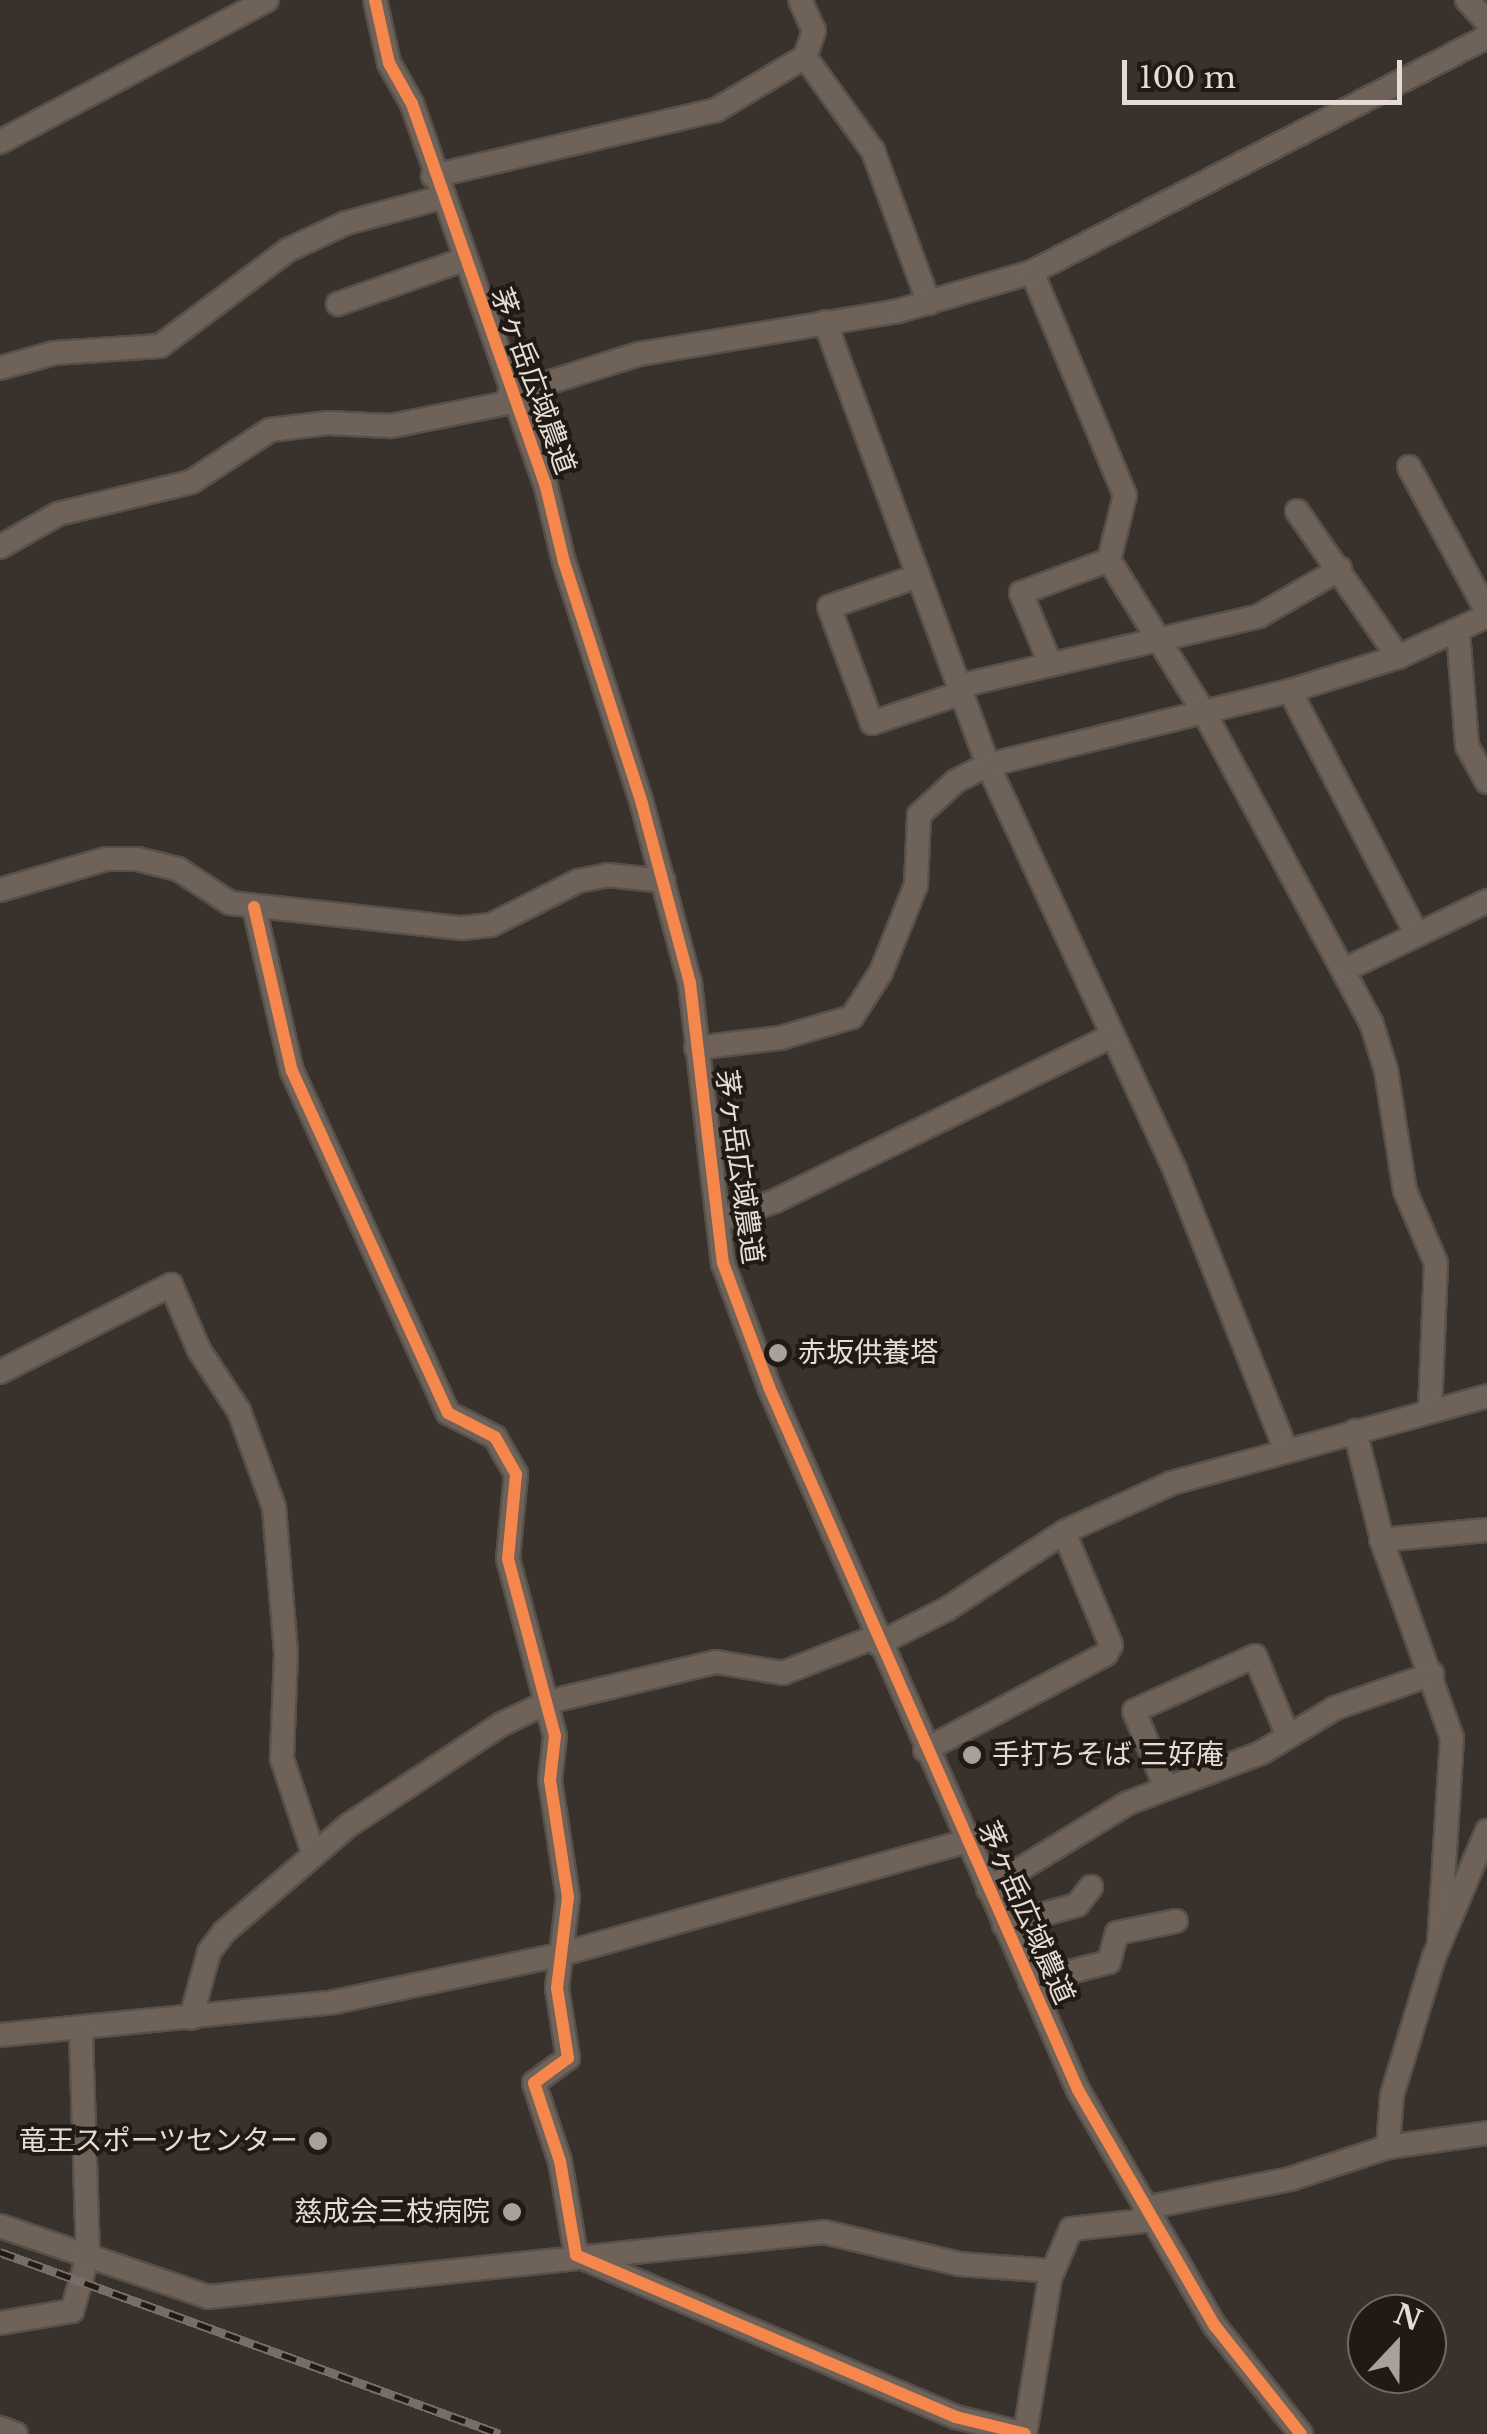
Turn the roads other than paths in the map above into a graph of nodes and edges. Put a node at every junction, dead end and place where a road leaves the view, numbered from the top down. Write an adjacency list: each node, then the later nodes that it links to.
1 (267, 0): 8 (street)
2 (376, 0): 9 (street, 茅ヶ岳広域農道)
3 (800, 0): 7 (street)
4 (1467, 0): 5 (street)
5 (1487, 22)
6 (1487, 36): 11 (street)
7 (805, 57): 9 (street); 12 (street)
8 (0, 142)
9 (437, 187): 10 (street, 茅ヶ岳広域農道); 15 (street)
10 (462, 260): 13 (street); 16 (street, 茅ヶ岳広域農道)
11 (1032, 272): 12 (street); 20 (street)
12 (929, 303): 14 (street)
13 (338, 304)
14 (825, 322): 16 (street); 22 (street)
15 (0, 368)
16 (511, 399): 19 (street); 33 (street, 茅ヶ岳広域農道)
17 (1408, 467): 23 (street)
18 (1296, 511): 21 (street)
19 (0, 547)
20 (1109, 560): 25 (street); 27 (street)
21 (1340, 569): 25 (street); 26 (street)
22 (918, 576): 28 (street); 28 (street)
23 (1487, 614): 24 (street)
24 (1458, 631): 26 (street); 32 (street)
25 (1160, 642): 27 (street); 30 (street)
26 (1398, 658): 29 (street)
27 (1050, 663): 28 (street)
28 (960, 690): 31 (street)
29 (1290, 691): 30 (street); 37 (street)
30 (1206, 716): 31 (street); 38 (street)
31 (988, 766): 39 (street); 40 (street)
32 (1487, 782)
33 (664, 881): 36 (street); 40 (street, 茅ヶ岳広域農道)
34 (0, 890): 36 (street)
35 (1487, 901): 37 (street)
36 (254, 908): 52 (street)
37 (1417, 935): 38 (street)
38 (1346, 969): 44 (street)
39 (1112, 1036): 41 (street); 46 (street)
40 (696, 1048): 41 (street, 茅ヶ岳広域農道)
41 (719, 1220): 50 (street, 茅ヶ岳広域農道)
42 (0, 1372): 58 (street)
43 (1487, 1396): 44 (street)
44 (1430, 1412): 45 (street)
45 (1355, 1432): 46 (street); 49 (street)
46 (1286, 1450): 48 (street)
47 (1487, 1530): 49 (street)
48 (1064, 1532): 50 (street); 54 (street)
49 (1381, 1540): 51 (street)
50 (876, 1640): 52 (street); 54 (street, 茅ヶ岳広域農道)
51 (1432, 1674): 53 (street); 63 (street)
52 (548, 1702): 58 (street); 64 (street)
53 (1288, 1736): 55 (street); 55 (street)
54 (926, 1750): 57 (street, 茅ヶ岳広域農道)
55 (1166, 1788): 60 (street)
56 (1487, 1832): 63 (street)
57 (966, 1841): 60 (street, 茅ヶ岳広域農道); 64 (street)
58 (314, 1855): 66 (street)
59 (1091, 1887): 62 (street)
60 (988, 1889): 62 (street, 茅ヶ岳広域農道)
61 (1176, 1921): 65 (street)
62 (1004, 1925): 65 (street, 茅ヶ岳広域農道)
63 (1438, 1944): 70 (street)
64 (559, 1955): 66 (street); 73 (street)
65 (1030, 1982): 71 (street, 茅ヶ岳広域農道)
66 (191, 2018): 67 (street)
67 (81, 2031): 68 (street); 74 (street)
68 (0, 2036)
69 (1487, 2133): 70 (street)
70 (1388, 2147): 71 (street)
71 (1147, 2214): 75 (street); 80 (street, 茅ヶ岳広域農道)
72 (0, 2226): 74 (street)
73 (576, 2255): 74 (street); 75 (street); 79 (street)
74 (88, 2256): 76 (street)
75 (1053, 2271): 79 (street)
76 (0, 2323)
77 (0, 2428): 78 (street)
78 (16, 2434)
79 (1025, 2434)
80 (1301, 2434)

